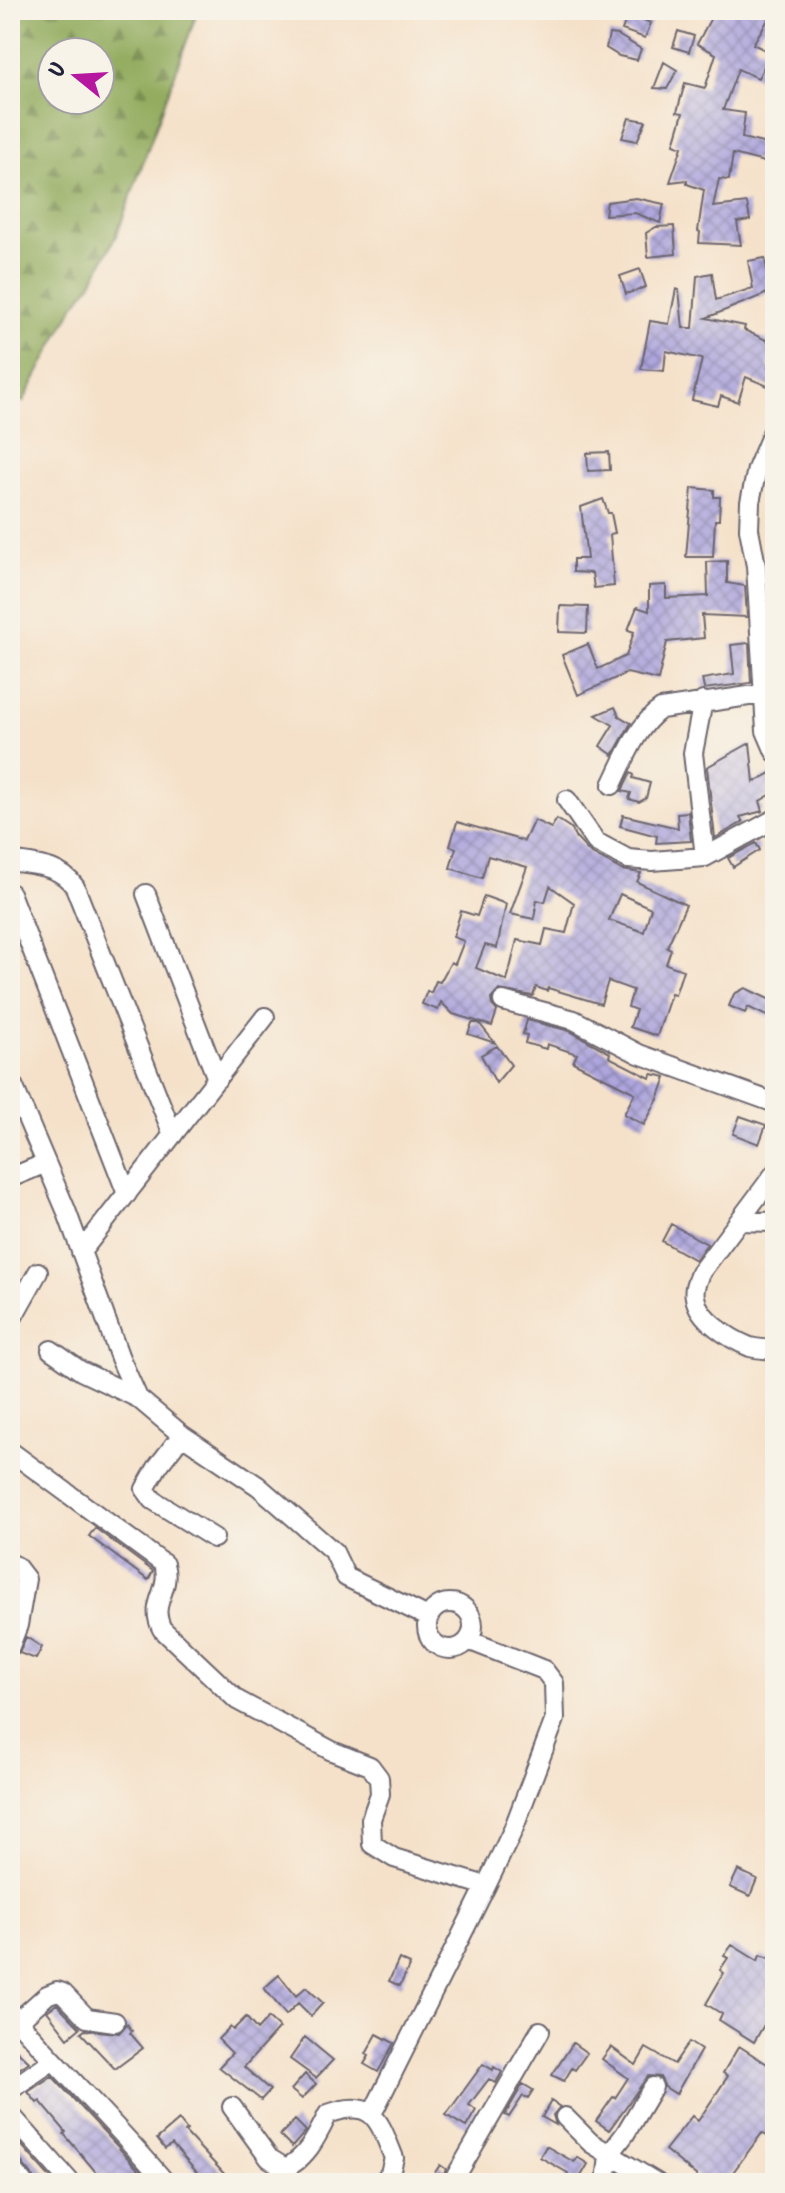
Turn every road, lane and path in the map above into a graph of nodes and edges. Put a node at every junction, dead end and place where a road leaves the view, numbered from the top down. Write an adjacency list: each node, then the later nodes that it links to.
1 (775, 426): 2 (street)
2 (762, 694): 3 (street); 4 (street)
3 (703, 701): 5 (street); 8 (street)
4 (775, 752)
5 (612, 785)
6 (567, 800): 8 (street)
7 (775, 819): 8 (street)
8 (705, 857)
9 (10, 861): 18 (street)
10 (10, 893): 22 (street)
11 (146, 894): 15 (street)
12 (503, 1001): 16 (street)
13 (265, 1017): 15 (street)
14 (10, 1078): 17 (street)
15 (217, 1079): 18 (street)
16 (775, 1103)
17 (15, 1107): 19 (street)
18 (173, 1135): 22 (street)
19 (46, 1163): 21 (street); 25 (street)
20 (775, 1173): 23 (street)
21 (10, 1178)
22 (127, 1194): 25 (street)
23 (739, 1221): 24 (street); 29 (street)
24 (775, 1222)
25 (81, 1252): 30 (street)
26 (38, 1272): 27 (street)
27 (10, 1322)
28 (51, 1350): 30 (street)
29 (775, 1350)
30 (138, 1398): 31 (street)
31 (182, 1435): 33 (street); 35 (street)
32 (10, 1451): 38 (street)
33 (214, 1538)
34 (10, 1563): 37 (street)
35 (428, 1617): 36 (street); 36 (street)
36 (468, 1640): 38 (street)
37 (10, 1646)
38 (486, 1886): 47 (street)
39 (14, 2016): 40 (street); 42 (street)
40 (115, 2022)
41 (540, 2031): 55 (street)
42 (52, 2061): 44 (street); 53 (street)
43 (653, 2087): 49 (street)
44 (10, 2090)
45 (232, 2107): 47 (street)
46 (10, 2114): 52 (street)
47 (372, 2114): 54 (street)
48 (565, 2117): 49 (street)
49 (609, 2155): 56 (street); 57 (street)
50 (10, 2167): 51 (street)
51 (23, 2183)
52 (71, 2183)
53 (166, 2183)
54 (382, 2183)
55 (452, 2183)
56 (606, 2183)
57 (657, 2183)

